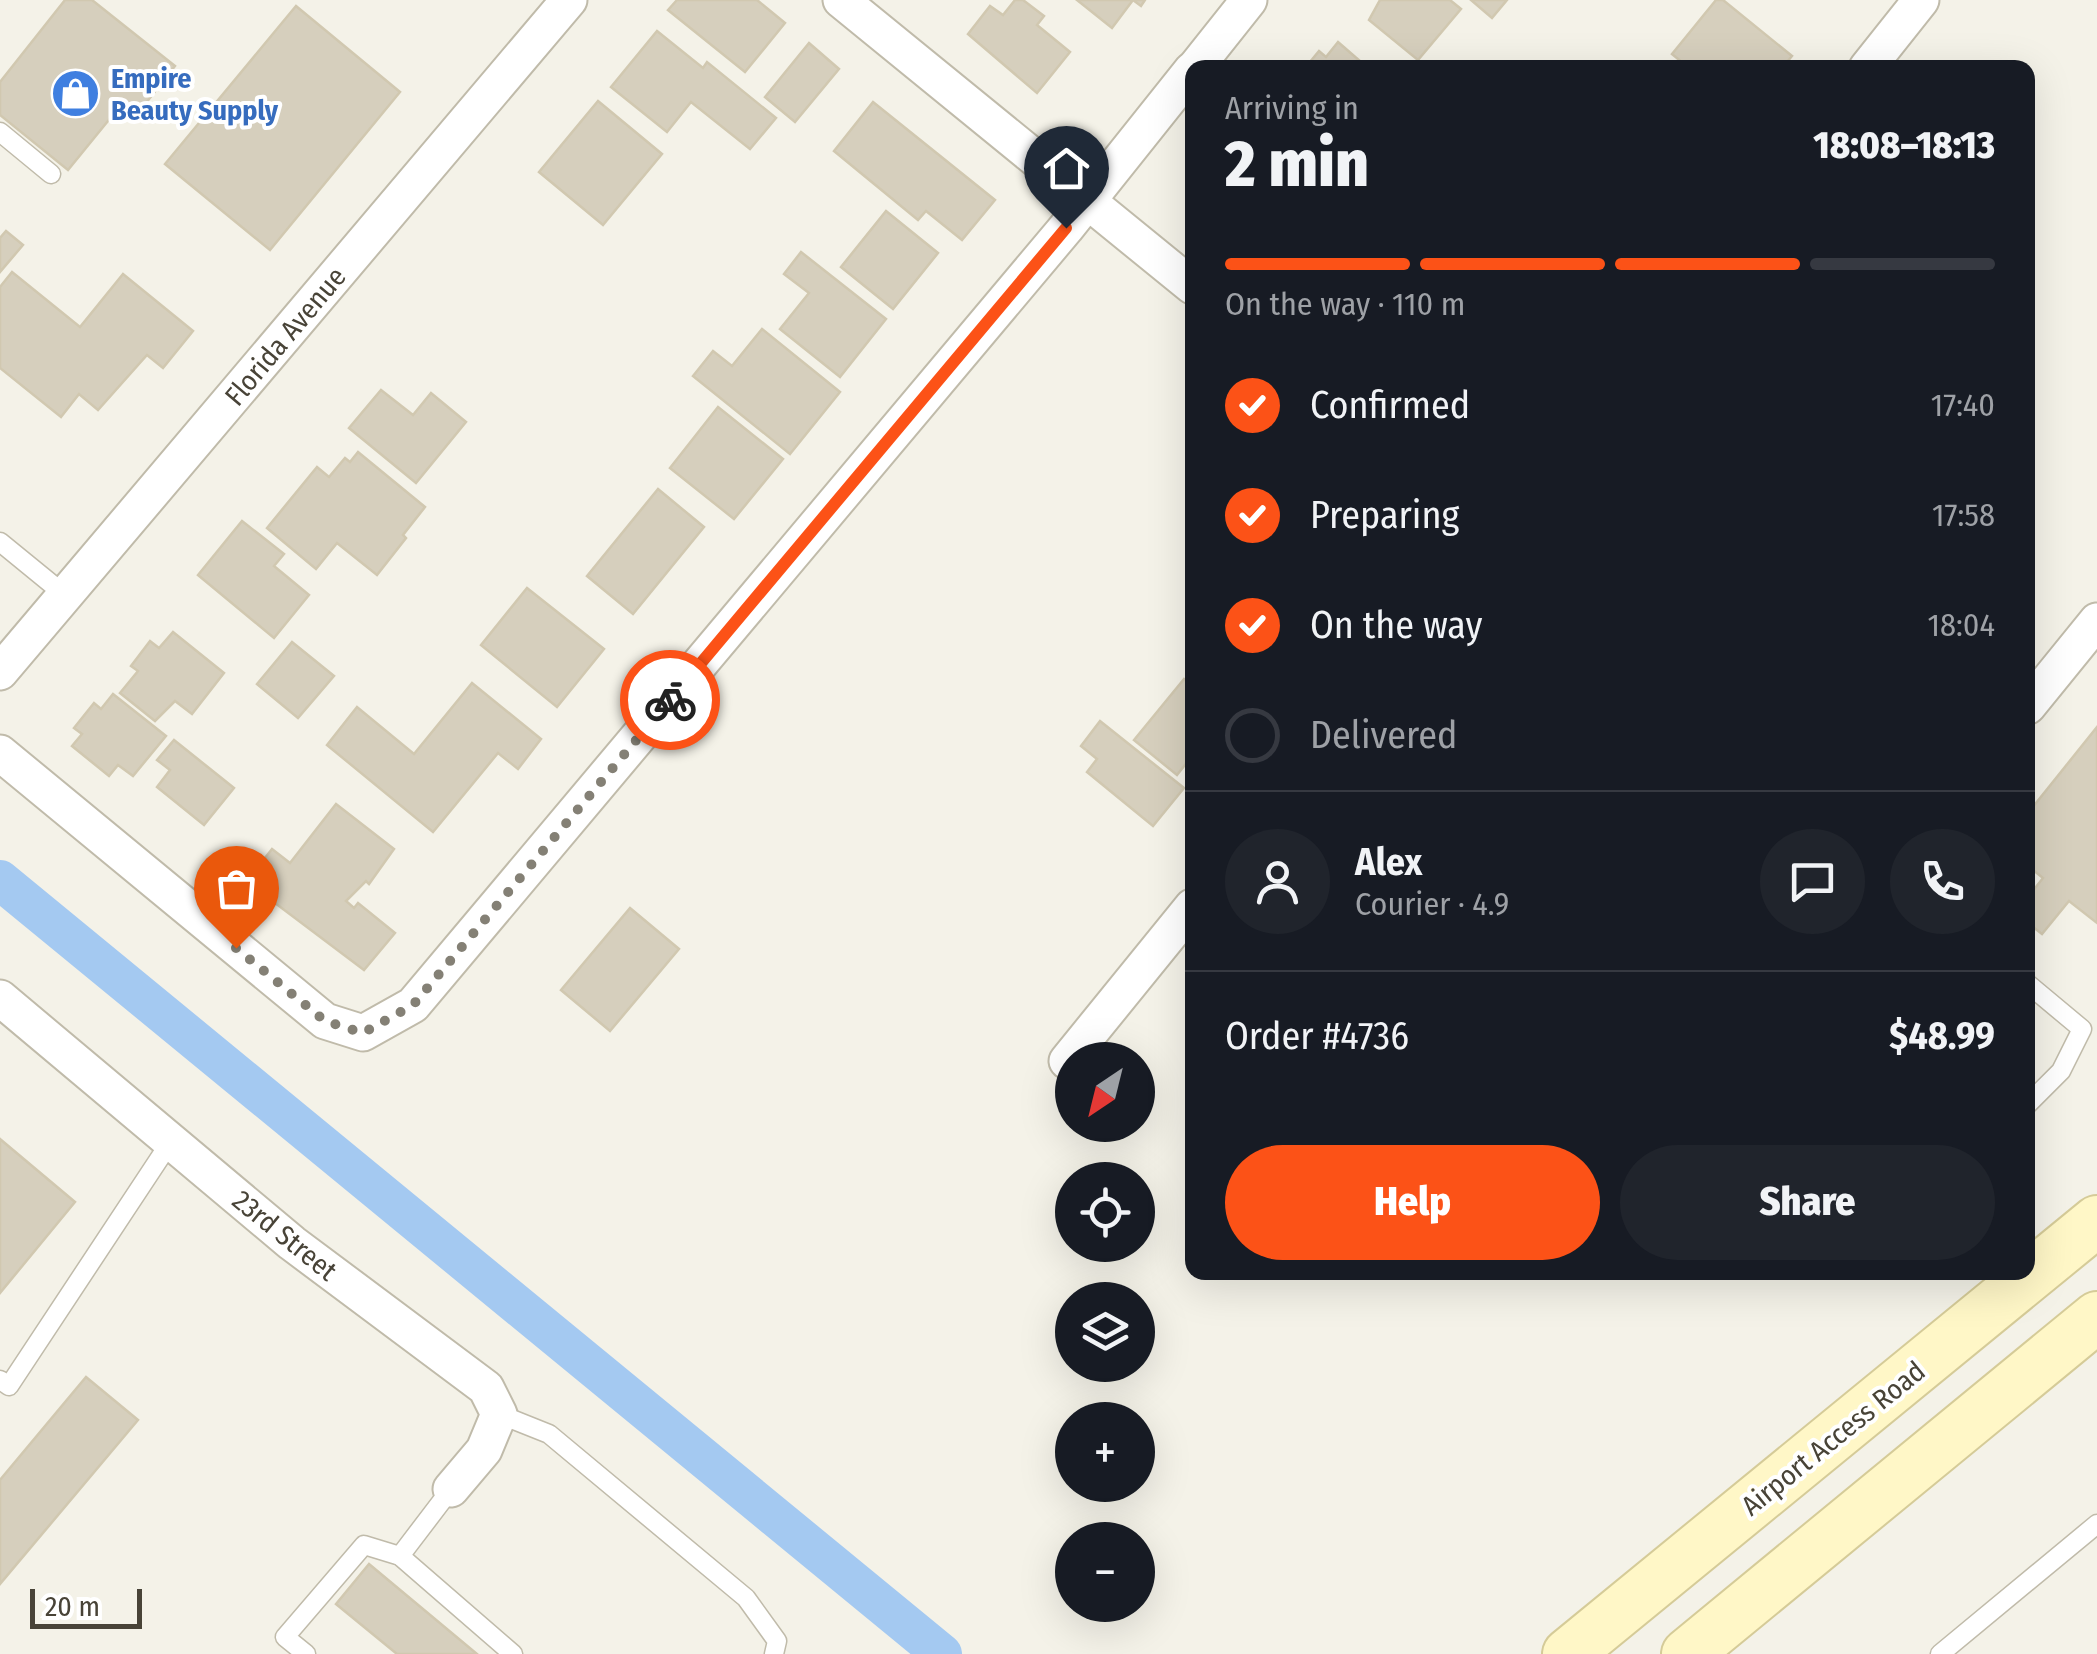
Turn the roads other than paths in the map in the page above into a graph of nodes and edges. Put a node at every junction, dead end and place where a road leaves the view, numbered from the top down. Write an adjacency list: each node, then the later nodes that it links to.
1 (569, 0): 13 (street, Florida Avenue)
2 (842, 0): 10 (street)
3 (1249, 0): 5 (street)
4 (1921, 0): 6 (street)
5 (1201, 60)
6 (1873, 60)
7 (1185, 80): 10 (street)
8 (0, 132): 9 (lane)
9 (51, 174)
10 (1088, 201): 11 (street); 17 (street)
11 (1185, 280)
12 (0, 542): 13 (lane)
13 (65, 595): 15 (street, Florida Avenue)
14 (2097, 621): 16 (street)
15 (0, 672)
16 (2035, 697)
17 (0, 753)
18 (1185, 916): 21 (street)
19 (2035, 990): 22 (lane)
20 (0, 998): 23 (street, 23rd Street)
21 (1082, 1042)
22 (2035, 1097)
23 (171, 1141): 28 (lane); 29 (street, 23rd Street)
24 (2097, 1221): 25 (main road, Airport Access Road)
25 (2035, 1272)
26 (2025, 1280): 37 (main road, Airport Access Road)
27 (2097, 1317): 38 (main road)
28 (0, 1380)
29 (499, 1414): 30 (street); 36 (lane)
30 (451, 1489): 32 (lane)
31 (2097, 1524): 39 (lane)
32 (400, 1556): 33 (lane); 35 (lane)
33 (284, 1645): 34 (lane)
34 (306, 1654)
35 (512, 1654)
36 (774, 1654)
37 (1568, 1654)
38 (1687, 1654)
39 (1940, 1654)

